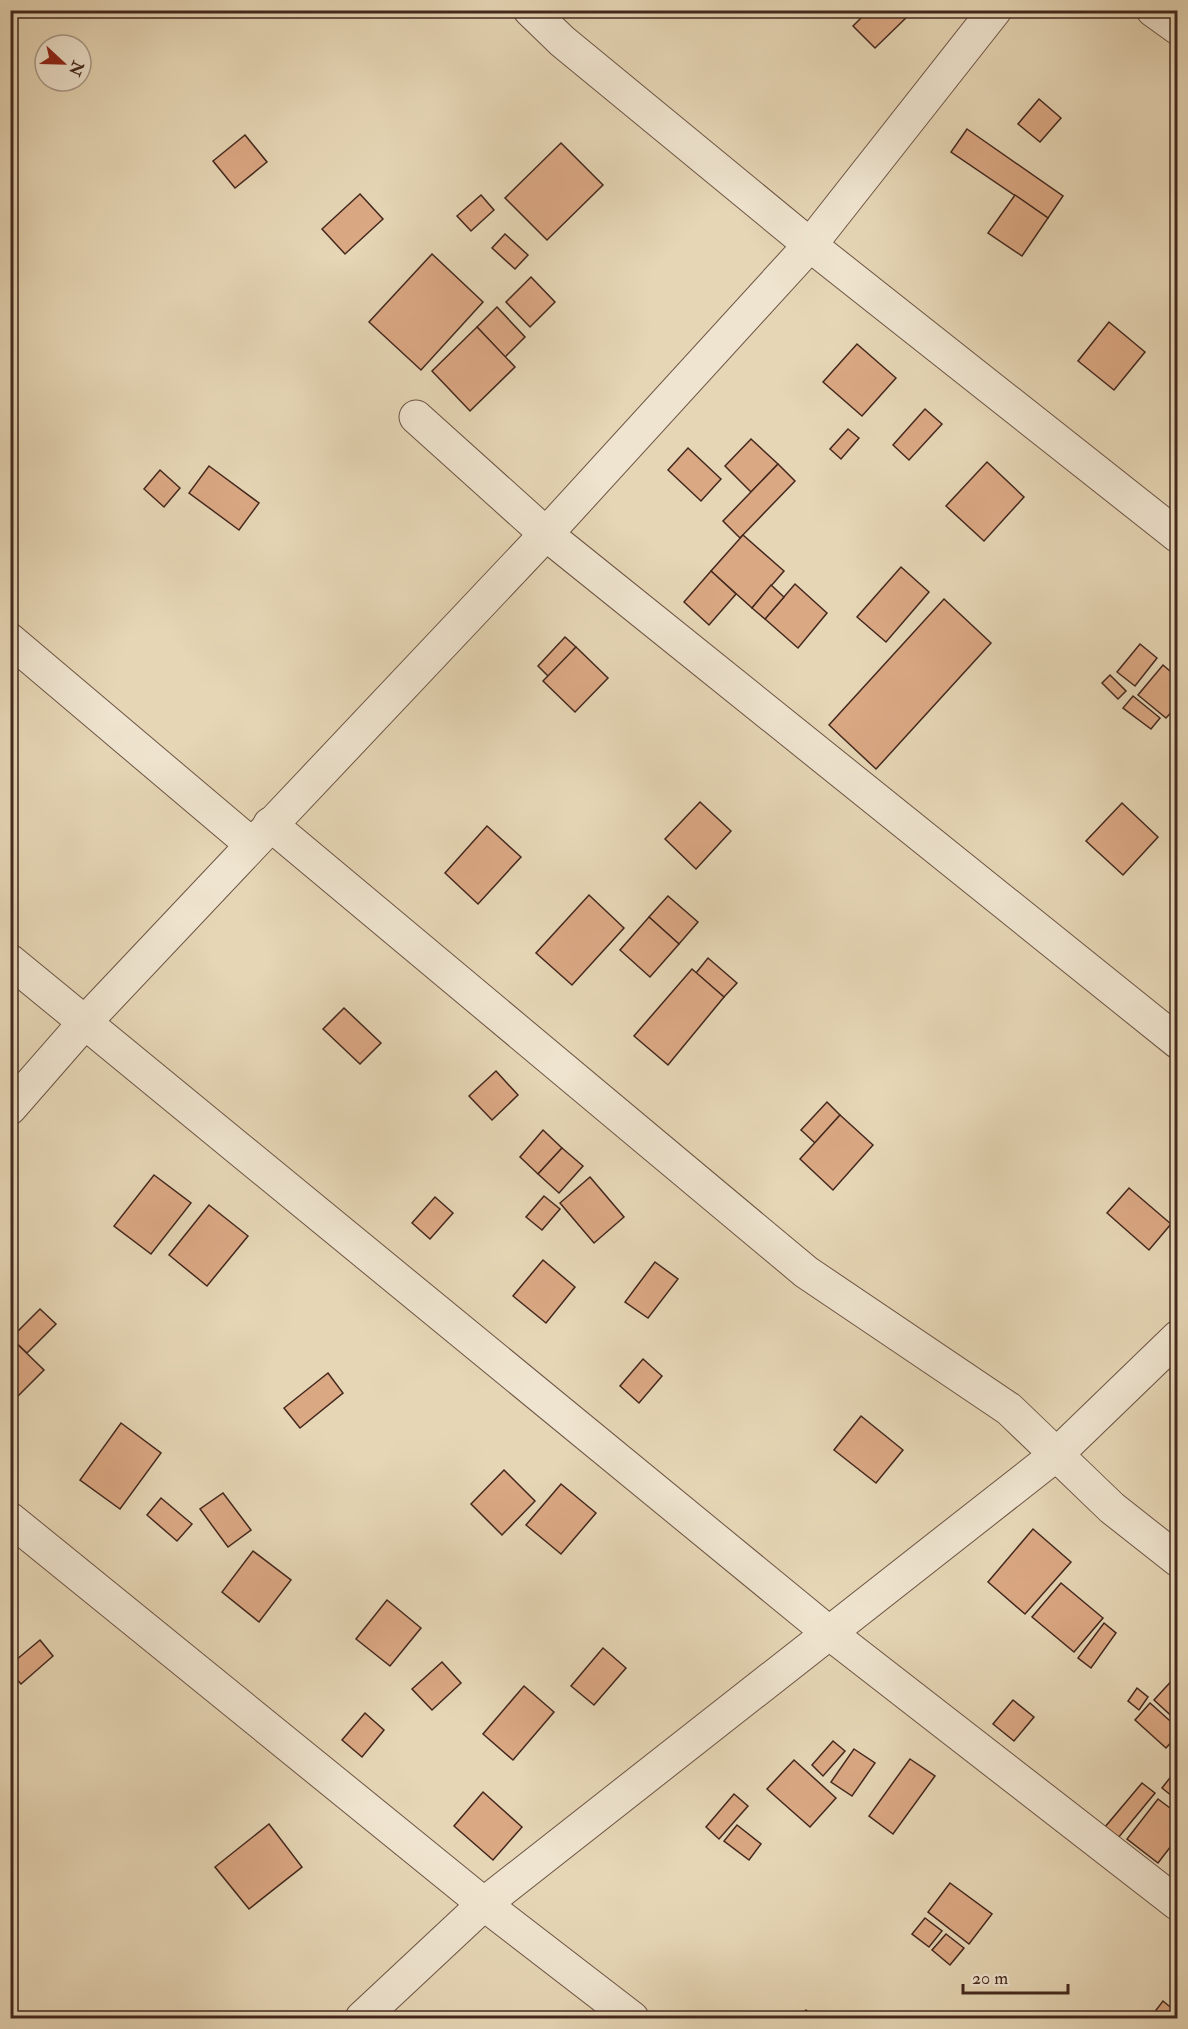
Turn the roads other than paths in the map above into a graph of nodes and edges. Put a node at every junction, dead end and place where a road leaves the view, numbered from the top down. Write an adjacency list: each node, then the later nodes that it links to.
1 (530, 10): 5 (street)
2 (995, 10): 5 (street)
3 (1153, 10): 4 (street)
4 (1178, 28)
5 (810, 245): 7 (street); 8 (street)
6 (416, 417): 7 (street)
7 (546, 534): 10 (street); 13 (street)
8 (1178, 536)
9 (10, 640): 10 (street)
10 (260, 834): 12 (street); 16 (street)
11 (10, 961): 12 (street)
12 (86, 1022): 14 (street); 19 (street)
13 (1178, 1042)
14 (10, 1107)
15 (1178, 1337): 16 (street)
16 (1057, 1454): 18 (street); 19 (street)
17 (10, 1519): 20 (street)
18 (1178, 1560)
19 (828, 1632): 20 (street); 21 (street)
20 (484, 1904): 22 (street); 23 (street)
21 (1178, 1904)
22 (362, 2019)
23 (632, 2019)

